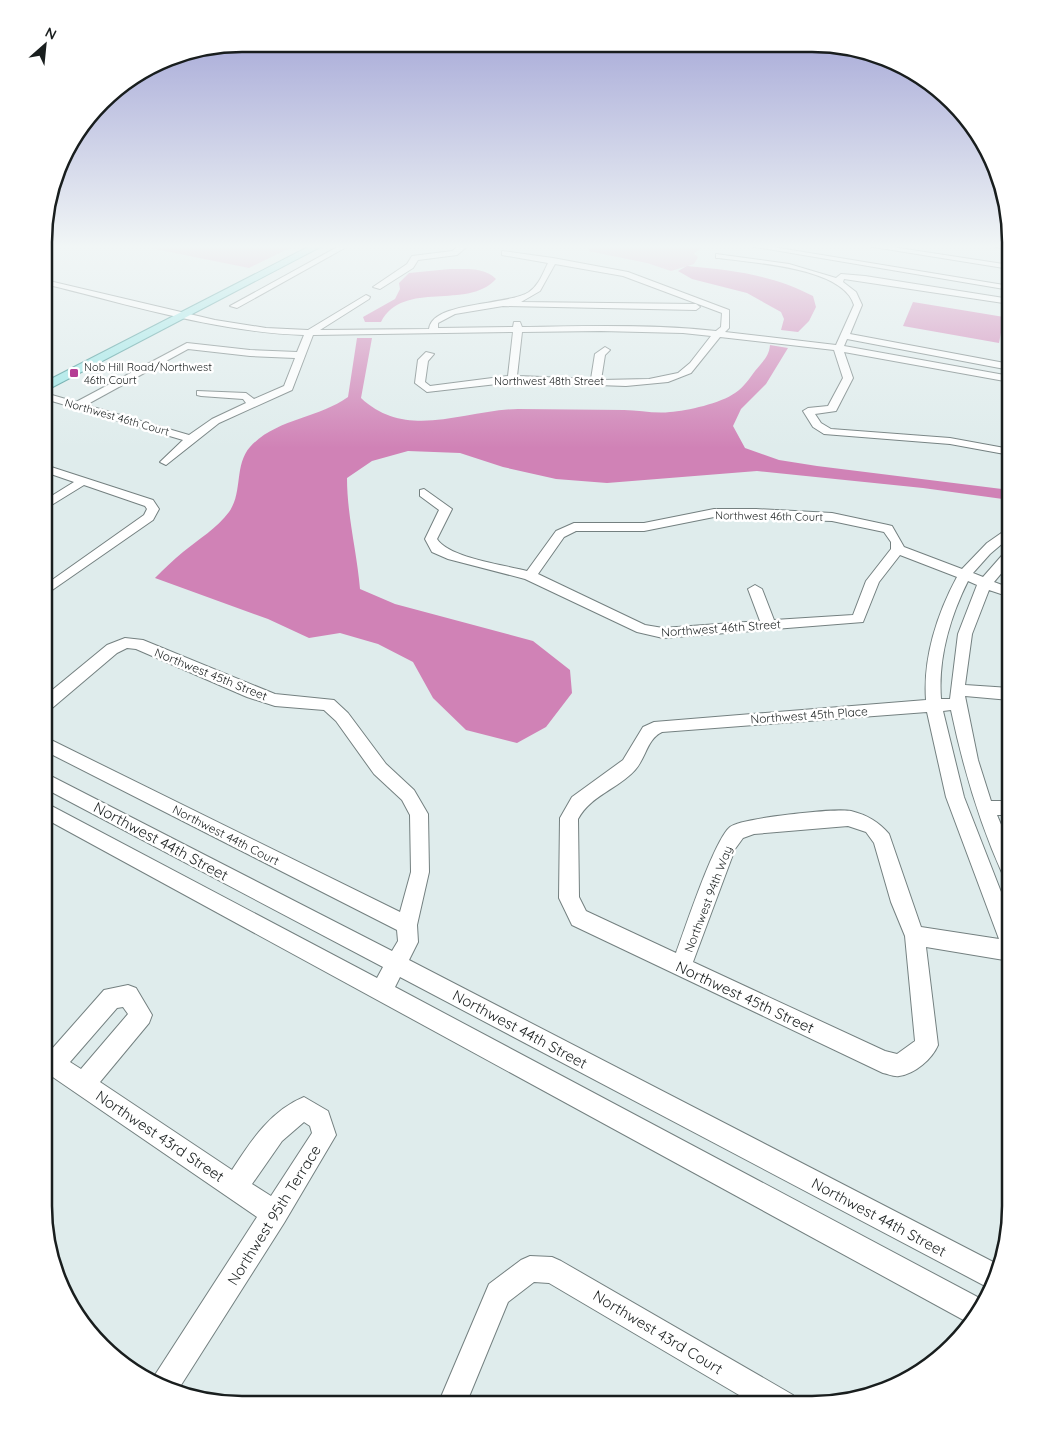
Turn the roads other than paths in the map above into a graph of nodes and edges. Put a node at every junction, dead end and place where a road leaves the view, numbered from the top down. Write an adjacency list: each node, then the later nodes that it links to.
1 (177, 313): 17 (main road)
2 (177, 313): 22 (main road)
3 (189, 313): 11 (street)
4 (341, 313): 11 (street)
5 (453, 313): 9 (street)
6 (726, 313): 10 (street)
7 (855, 313): 12 (street)
8 (517, 327): 9 (street); 10 (street); 20 (street)
9 (433, 329): 11 (street); 11 (street)
10 (721, 330): 12 (street); 21 (street, Northwest 48th Street)
11 (312, 331): 15 (street)
12 (842, 342): 16 (street); 18 (street); 19 (street); 28 (street)
13 (605, 350): 21 (street)
14 (429, 354): 20 (street, Northwest 48th Street)
15 (299, 355): 25 (street); 26 (street)
16 (1002, 366)
17 (52, 372)
18 (1002, 372)
19 (1002, 377)
20 (512, 380): 21 (street, Northwest 48th Street)
21 (596, 381)
22 (52, 383)
23 (201, 394): 25 (street)
24 (52, 398): 26 (street, Northwest 46th Court)
25 (252, 403): 27 (street)
26 (78, 405): 27 (street, Northwest 46th Court)
27 (189, 438): 29 (street)
28 (1002, 450)
29 (166, 462)
30 (52, 470): 31 (street)
31 (83, 481): 33 (street); 34 (street)
32 (424, 493): 39 (street, Northwest 46th Street)
33 (52, 501)
34 (153, 509): 41 (street)
35 (1002, 537): 38 (street)
36 (898, 549): 38 (street); 39 (street, Northwest 46th Court); 44 (street, Northwest 46th Street)
37 (1002, 564): 40 (street)
38 (965, 575): 40 (street); 48 (street)
39 (530, 576): 44 (street, Northwest 46th Street)
40 (986, 583): 43 (street); 46 (street)
41 (52, 587)
42 (755, 589): 44 (street)
43 (1002, 590)
44 (769, 625)
45 (1002, 694): 46 (street)
46 (957, 697): 48 (street, Northwest 45th Place); 51 (street)
47 (52, 699): 57 (street, Northwest 45th Street)
48 (933, 706): 55 (street, Northwest 45th Place); 56 (street)
49 (52, 748): 57 (street, Northwest 44th Court)
50 (52, 784): 60 (street, Northwest 44th Street)
51 (985, 808): 52 (street); 54 (street)
52 (1002, 808)
53 (52, 813): 62 (street, Northwest 44th Street)
54 (1002, 849)
55 (579, 918): 61 (street, Northwest 45th Street)
56 (1002, 920)
57 (407, 925): 60 (street)
58 (915, 936): 59 (street); 61 (street, Northwest 45th Street); 61 (street, Northwest 94th Way)
59 (1002, 950)
60 (397, 965): 62 (street); 68 (street, Northwest 44th Street)
61 (681, 967)
62 (381, 991): 69 (street, Northwest 44th Street)
63 (52, 1057): 65 (street)
64 (52, 1064): 65 (street, Northwest 43rd Street)
65 (83, 1084): 66 (street, Northwest 43rd Street)
66 (235, 1187): 67 (street, Northwest 43rd Street); 67 (street, Northwest 95th Terrace)
67 (275, 1214): 70 (street, Northwest 95th Terrace)
68 (989, 1274)
69 (971, 1310)
70 (168, 1381)
71 (455, 1396): 72 (street, Northwest 43rd Court)
72 (768, 1396)

